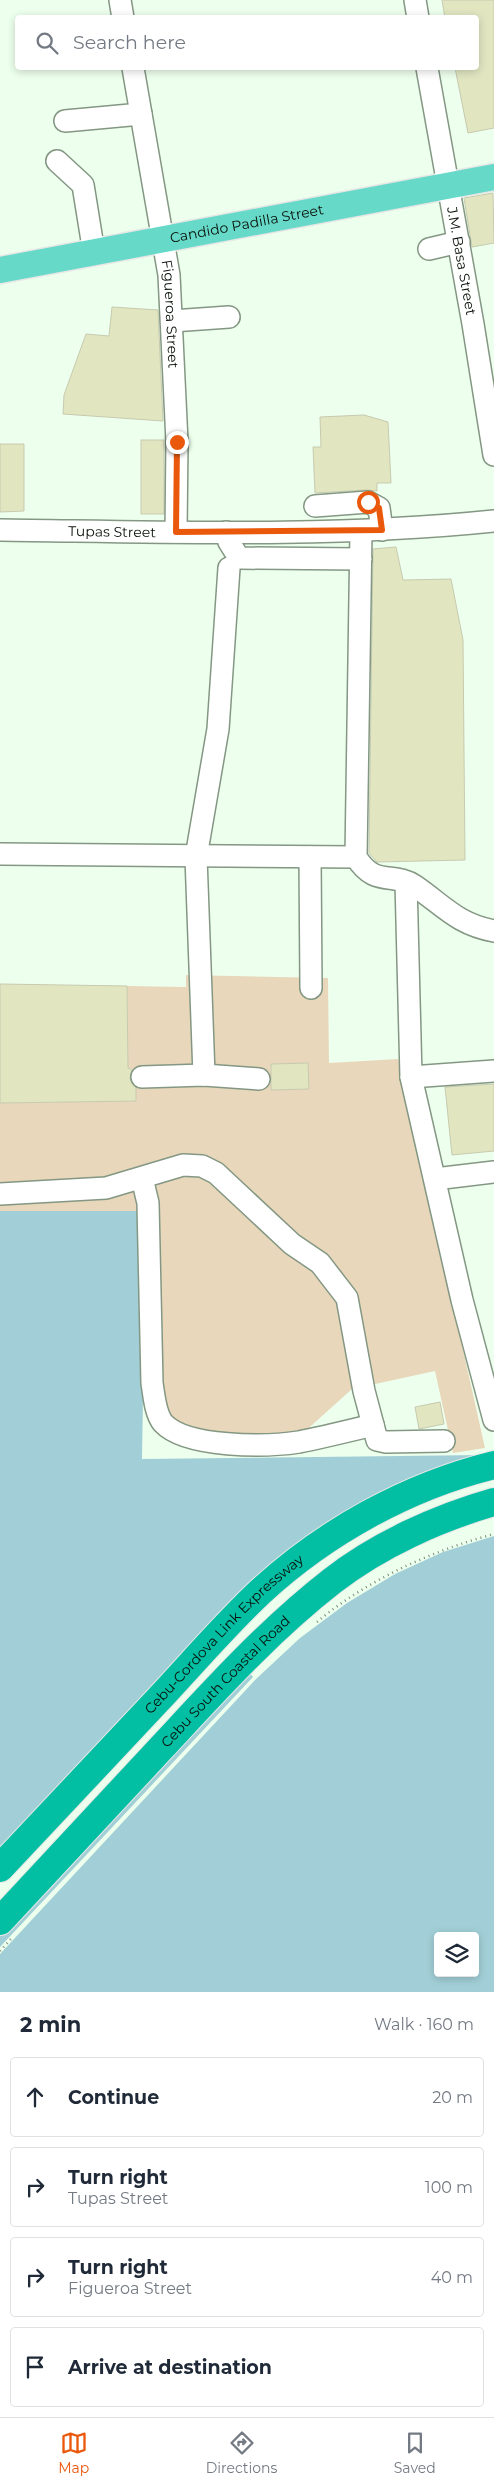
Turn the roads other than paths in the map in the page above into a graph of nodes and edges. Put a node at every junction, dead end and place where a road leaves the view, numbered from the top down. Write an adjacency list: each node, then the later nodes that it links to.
1 (120, 0): 3 (street)
2 (414, 0): 4 (street)
3 (122, 15)
4 (417, 15)
5 (137, 70): 7 (street, Figueroa Street)
6 (427, 70): 11 (street, J.M. Basa Street)
7 (141, 114): 8 (street); 12 (street, Figueroa Street)
8 (65, 121)
9 (57, 161): 15 (street)
10 (494, 177): 11 (main road, Candido Padilla Street)
11 (448, 186): 12 (main road, Candido Padilla Street); 13 (street, J.M. Basa Street)
12 (164, 240): 15 (main road, Candido Padilla Street); 18 (street, Figueroa Street)
13 (459, 242): 14 (street); 19 (street, J.M. Basa Street)
14 (429, 249)
15 (94, 252): 16 (main road, Candido Padilla Street)
16 (0, 270)
17 (229, 317): 18 (street)
18 (172, 321): 24 (street, Figueroa Street)
19 (494, 455)
20 (315, 506): 23 (street)
21 (494, 521): 23 (street, Tupas Street)
22 (0, 530): 24 (street, Tupas Street)
23 (372, 530): 25 (street, Tupas Street); 26 (street)
24 (176, 532): 25 (street, Tupas Street)
25 (226, 532): 26 (street)
26 (361, 559): 31 (street)
27 (229, 568): 29 (street)
28 (0, 854): 29 (street)
29 (196, 857): 30 (street); 36 (street)
30 (310, 857): 31 (street); 34 (street)
31 (356, 857): 32 (street)
32 (406, 882): 33 (street); 38 (street)
33 (494, 931)
34 (311, 988)
35 (494, 1071): 38 (street)
36 (204, 1075): 37 (street); 39 (street)
37 (142, 1077)
38 (411, 1077): 42 (street)
39 (259, 1079)
40 (494, 1172): 42 (street)
41 (142, 1178): 43 (street); 45 (street); 45 (street)
42 (434, 1179): 44 (street)
43 (0, 1194)
44 (493, 1411)
45 (373, 1425): 46 (street)
46 (444, 1441)
47 (494, 1465): 52 (highway, Cebu-Cordova Link Expressway)
48 (494, 1486): 53 (highway, Cebu South Coastal Road)
49 (494, 1502): 51 (highway, Cebu South Coastal Road)
50 (494, 1521): 51 (highway)
51 (374, 1554): 54 (highway, Cebu South Coastal Road)
52 (0, 1868)
53 (0, 1896)
54 (7, 1928)

